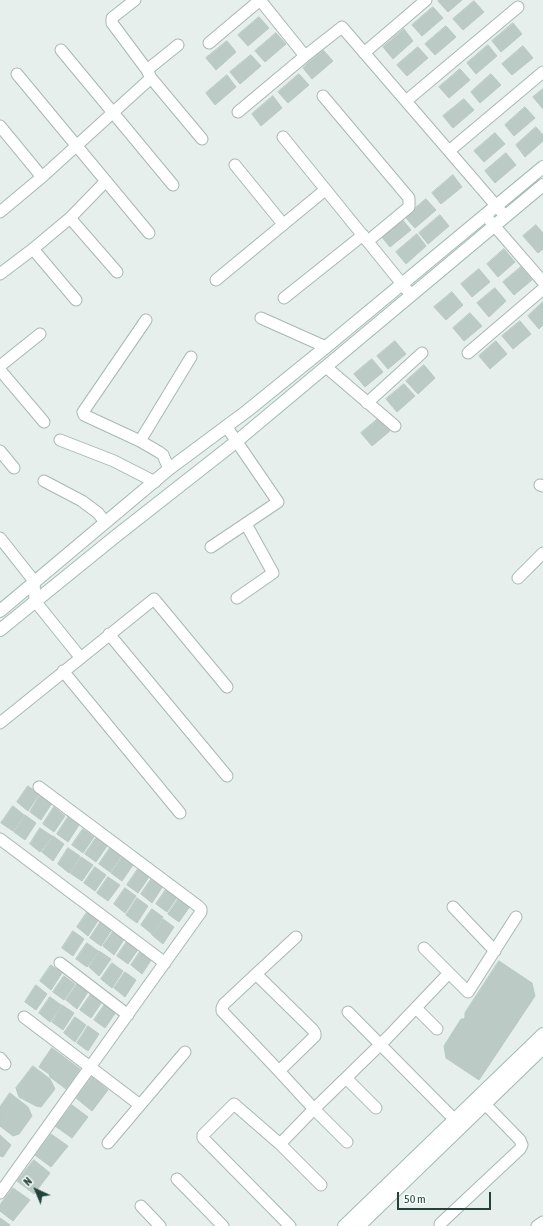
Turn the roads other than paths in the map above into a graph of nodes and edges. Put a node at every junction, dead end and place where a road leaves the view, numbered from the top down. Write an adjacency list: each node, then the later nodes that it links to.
1 (135, 0): 12 (street)
2 (260, 0): 5 (street); 9 (street)
3 (426, 0): 8 (street)
4 (518, 7): 14 (street)
5 (209, 43)
6 (178, 45): 12 (street)
7 (61, 50): 15 (street)
8 (364, 53): 9 (street); 14 (street)
9 (305, 56): 16 (street)
10 (543, 72): 21 (street)
11 (17, 74): 20 (street)
12 (149, 74): 15 (street); 19 (street)
13 (323, 96): 37 (street)
14 (406, 101): 21 (street)
15 (112, 112): 20 (street); 26 (street)
16 (238, 112)
17 (0, 126): 24 (street)
18 (283, 137): 28 (street)
19 (202, 138)
20 (76, 145): 24 (street); 25 (street)
21 (449, 151): 29 (street)
22 (235, 165): 34 (street)
23 (543, 167): 29 (street)
24 (42, 177): 30 (street)
25 (106, 181): 33 (street); 36 (street)
26 (173, 185)
27 (543, 185): 32 (street)
28 (325, 190): 34 (street); 37 (street)
29 (496, 206): 31 (street); 32 (street)
30 (1, 210)
31 (485, 215): 35 (street); 43 (street)
32 (505, 216): 35 (street)
33 (70, 218): 38 (street); 39 (street)
34 (283, 224): 41 (street)
35 (495, 226): 42 (street); 45 (street)
36 (149, 233)
37 (365, 238): 43 (street); 46 (street)
38 (33, 248): 40 (street); 47 (street)
39 (117, 272)
40 (0, 274)
41 (216, 280)
42 (543, 282)
43 (403, 284): 45 (street); 51 (street)
44 (543, 289): 53 (street)
45 (411, 295): 56 (street)
46 (284, 298)
47 (76, 300)
48 (261, 318): 51 (street)
49 (146, 320): 63 (street)
50 (40, 334): 55 (street)
51 (326, 347): 60 (street)
52 (422, 352): 58 (street)
53 (468, 353)
54 (191, 357): 63 (street)
55 (0, 366)
56 (326, 367): 58 (street); 64 (street)
57 (0, 370): 59 (street)
58 (367, 403): 61 (street)
59 (44, 422)
60 (226, 426): 64 (street); 67 (street)
61 (395, 426)
62 (60, 440): 69 (street)
63 (140, 441): 67 (street)
64 (237, 442): 71 (street); 78 (street)
65 (0, 451): 66 (street)
66 (14, 468)
67 (169, 469): 69 (street)
68 (44, 481): 70 (street)
69 (155, 482): 70 (street)
70 (105, 522): 76 (street)
71 (246, 524): 73 (street); 77 (street)
72 (0, 538): 76 (street)
73 (211, 548)
74 (543, 553): 75 (street)
75 (518, 578)
76 (34, 582): 78 (street); 79 (street)
77 (238, 598)
78 (35, 601): 80 (street); 82 (street)
79 (0, 611)
80 (0, 630)
81 (109, 634): 82 (street); 84 (street); 86 (street)
82 (80, 657): 83 (street)
83 (63, 671): 85 (street); 88 (street)
84 (226, 687)
85 (0, 723)
86 (227, 776)
87 (39, 787): 96 (street)
88 (180, 813)
89 (0, 839): 96 (street)
90 (453, 907): 94 (street)
91 (516, 917): 94 (street)
92 (296, 937): 98 (street)
93 (424, 948): 97 (street)
94 (495, 951): 97 (street)
95 (60, 963): 101 (street)
96 (165, 963): 101 (street)
97 (449, 973): 99 (street)
98 (256, 974): 109 (street); 109 (street)
99 (416, 1008): 103 (street); 105 (street)
100 (348, 1012): 105 (street)
101 (128, 1014): 108 (street)
102 (24, 1017): 108 (street)
103 (436, 1029)
104 (543, 1034): 115 (street)
105 (380, 1044): 110 (street); 115 (street)
106 (543, 1048): 111 (street)
107 (185, 1052): 112 (street)
108 (90, 1067): 112 (street); 121 (street)
109 (279, 1070): 114 (street)
110 (346, 1078): 113 (street); 114 (street)
111 (485, 1104): 115 (street); 124 (street)
112 (140, 1105): 117 (street)
113 (376, 1108)
114 (314, 1109): 116 (street); 118 (street)
115 (461, 1121): 128 (street); 129 (street)
116 (347, 1142)
117 (108, 1143)
118 (280, 1144): 120 (street); 127 (street)
119 (177, 1178): 126 (street)
120 (320, 1185)
121 (0, 1193)
122 (141, 1206): 125 (street)
123 (543, 1222): 130 (street)
124 (440, 1224)
125 (160, 1226)
126 (223, 1226)
127 (290, 1226)
128 (344, 1226)
129 (359, 1226)
130 (537, 1226)

